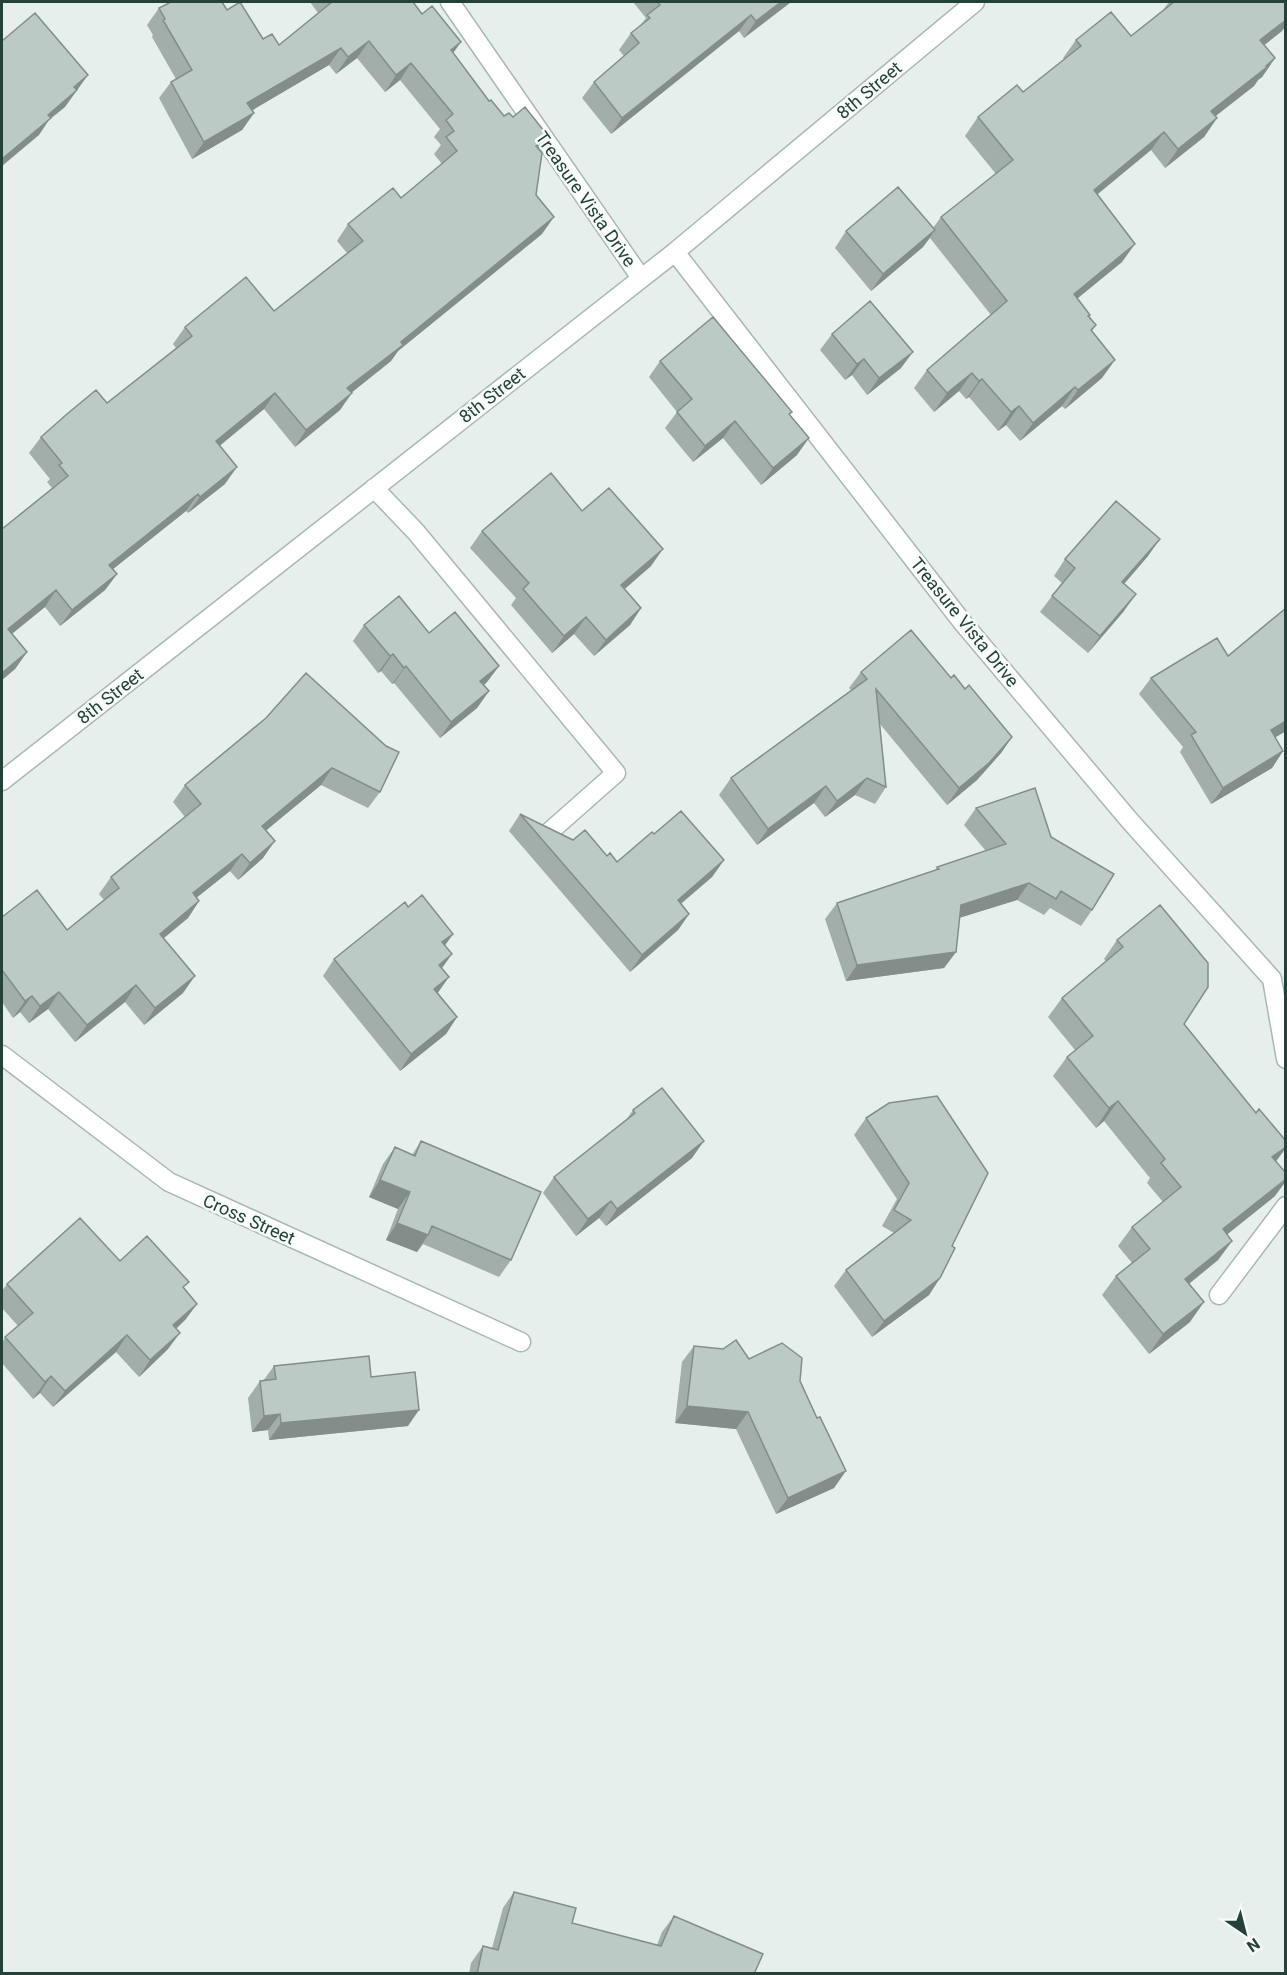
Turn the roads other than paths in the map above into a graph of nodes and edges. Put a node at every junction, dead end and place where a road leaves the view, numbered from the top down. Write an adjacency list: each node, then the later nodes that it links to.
1 (450, 2): 4 (street, Treasure Vista Drive)
2 (975, 2): 3 (street, 8th Street)
3 (675, 252): 4 (street, 8th Street); 9 (street, Treasure Vista Drive)
4 (641, 278): 5 (street, 8th Street)
5 (374, 488): 6 (street, 8th Street); 7 (street)
6 (2, 781)
7 (547, 834)
8 (2, 1055): 12 (street, Cross Street)
9 (1286, 1059)
10 (1286, 1206): 11 (street)
11 (1219, 1295)
12 (521, 1342)

